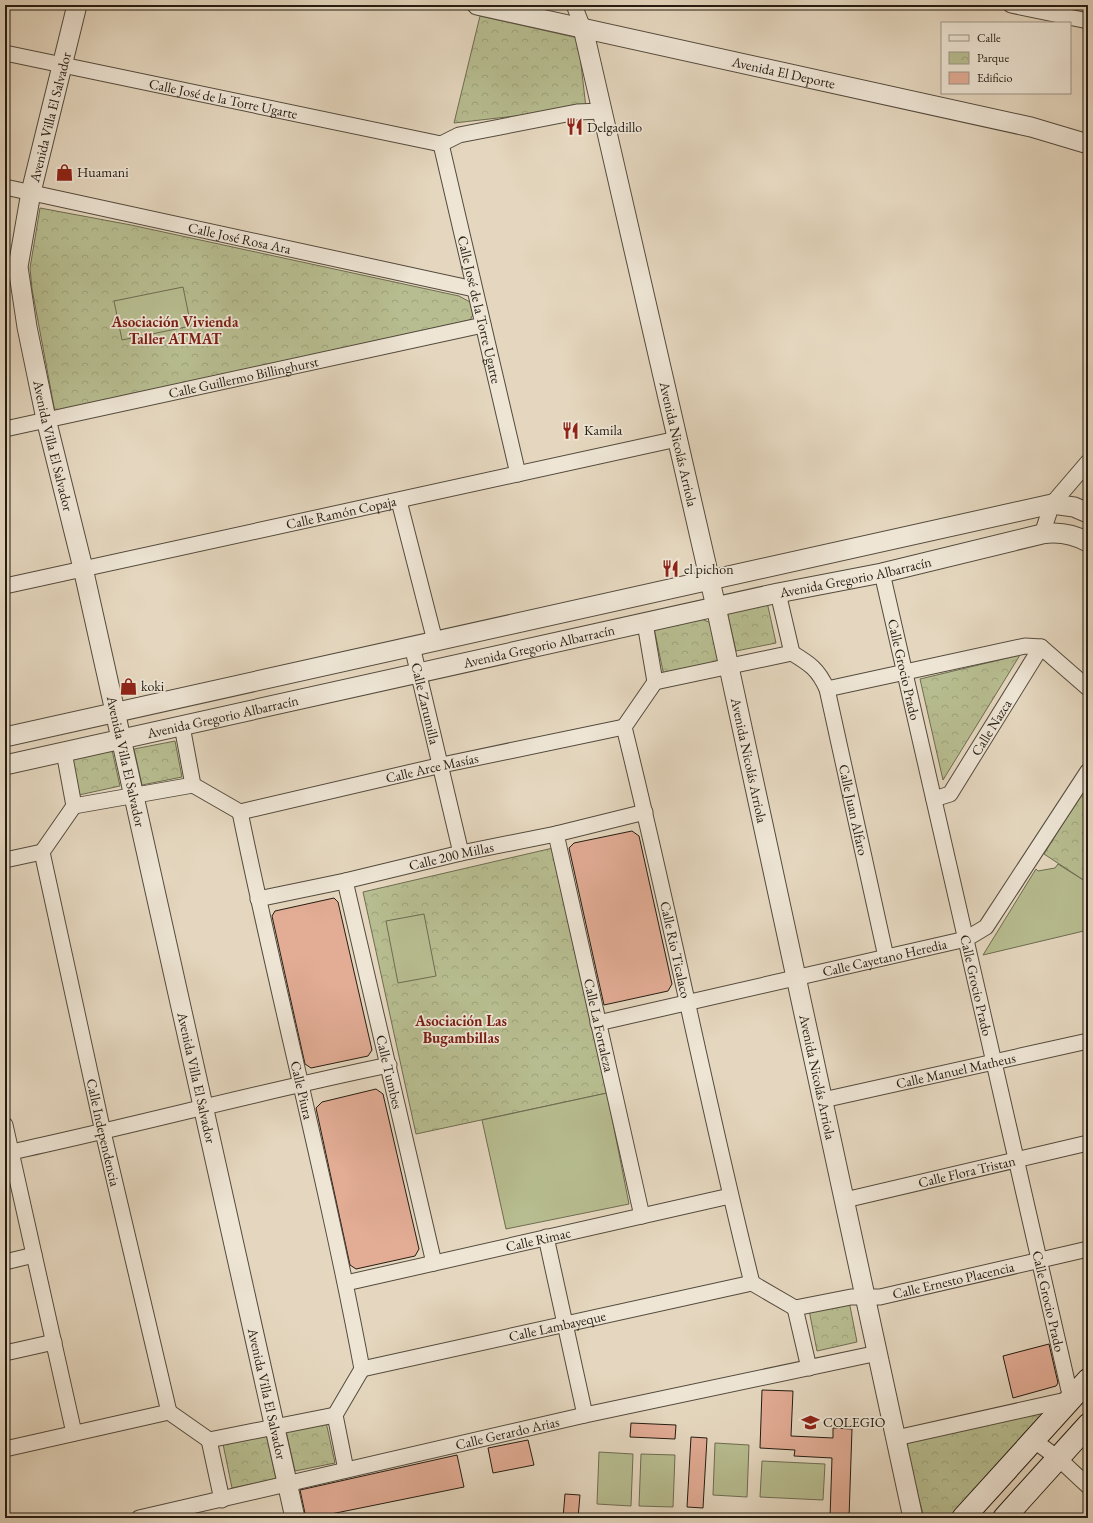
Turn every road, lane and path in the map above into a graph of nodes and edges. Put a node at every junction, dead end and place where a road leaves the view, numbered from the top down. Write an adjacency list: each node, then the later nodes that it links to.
1 (77, 5): 8 (street, Avenida Villa El Salvador)
2 (477, 5): 6 (street, Avenida El Deporte)
3 (574, 5): 6 (street, Avenida Nicolás Arriola)
4 (1011, 5): 5 (street)
5 (1088, 21)
6 (583, 28): 9 (street, Avenida Nicolás Arriola); 11 (street, Avenida El Deporte)
7 (5, 53): 8 (street, Calle José de la Torre Ugarte)
8 (63, 66): 10 (street, Calle José de la Torre Ugarte); 13 (street, Avenida Villa El Salvador)
9 (602, 111): 10 (street); 18 (street, Avenida Nicolás Arriola)
10 (441, 144): 14 (street, Calle José de la Torre Ugarte)
11 (1088, 144)
12 (5, 187): 13 (street, Calle José Rosa Ara)
13 (31, 192): 14 (street, Calle José Rosa Ara); 16 (street, Avenida Villa El Salvador)
14 (474, 289): 15 (street, Calle José de la Torre Ugarte)
15 (482, 325): 16 (street, Calle Guillermo Billinghurst); 20 (street, Calle José de la Torre Ugarte)
16 (46, 419): 17 (street, Calle Guillermo Billinghurst); 26 (street, Avenida Villa El Salvador)
17 (5, 429)
18 (677, 439): 20 (street, Calle Ramón Copaja); 28 (street, Avenida Nicolás Arriola)
19 (1088, 462): 22 (street)
20 (518, 474): 21 (street, Calle Ramón Copaja)
21 (399, 501): 26 (street, Calle Ramón Copaja); 33 (street)
22 (1052, 504): 23 (street); 24 (street); 28 (street, Avenida Gregorio Albarracín)
23 (1088, 513)
24 (1042, 534): 25 (street, Avenida Gregorio Albarracín); 27 (street, Avenida Gregorio Albarracín)
25 (1088, 542)
26 (83, 568): 29 (street, Calle Ramón Copaja); 43 (street, Avenida Villa El Salvador)
27 (882, 573): 30 (street, Avenida Gregorio Albarracín); 38 (street, Calle Grocio Prado)
28 (709, 580): 31 (street, Avenida Nicolás Arriola); 33 (street, Avenida Gregorio Albarracín)
29 (5, 586)
30 (778, 593): 31 (street, Avenida Gregorio Albarracín); 36 (street)
31 (716, 607): 32 (street, Avenida Gregorio Albarracín); 37 (street, Avenida Nicolás Arriola)
32 (645, 623): 39 (street, Avenida Gregorio Albarracín); 40 (street)
33 (435, 641): 34 (street, Avenida Gregorio Albarracín)
34 (412, 646): 39 (street, Calle Zarumilla); 43 (street, Avenida Gregorio Albarracín)
35 (1041, 647): 38 (street); 41 (street); 54 (street, Calle Nazca)
36 (792, 653): 37 (street); 42 (street, Calle Juan Alfaro)
37 (729, 666): 40 (street); 66 (street, Avenida Nicolás Arriola)
38 (905, 672): 42 (street); 54 (street, Calle Grocio Prado)
39 (419, 673): 44 (street, Avenida Gregorio Albarracín); 50 (street, Calle Zarumilla)
40 (655, 682): 45 (street)
41 (1088, 688)
42 (827, 689): 65 (street, Calle Juan Alfaro)
43 (115, 712): 46 (street, Avenida Gregorio Albarracín); 47 (street, Avenida Villa El Salvador)
44 (182, 726): 47 (street, Avenida Gregorio Albarracín); 52 (street)
45 (624, 727): 50 (street, Calle Arce Masías); 57 (street, Calle Rio Ticalaco)
46 (5, 737)
47 (121, 739): 48 (street, Avenida Gregorio Albarracín); 53 (street, Avenida Villa El Salvador)
48 (64, 752): 49 (street, Avenida Gregorio Albarracín); 55 (street)
49 (5, 765)
50 (442, 765): 56 (street, Calle Arce Masías); 60 (street, Calle Zarumilla)
51 (1088, 771): 64 (street, Calle Cayetano Heredia)
52 (193, 785): 53 (street); 56 (street)
53 (133, 795): 55 (street); 74 (street, Avenida Villa El Salvador)
54 (934, 800): 64 (street, Calle Grocio Prado)
55 (74, 806): 59 (street)
56 (240, 812): 63 (street, Calle Piura)
57 (645, 812): 58 (street, Calle 200 Millas); 67 (street, Calle Rio Ticalaco)
58 (556, 834): 60 (street, Calle 200 Millas); 68 (street, Calle La Fortaleza)
59 (42, 852): 61 (street); 76 (street, Calle Independencia)
60 (461, 853): 62 (street, Calle 200 Millas)
61 (5, 860)
62 (345, 881): 63 (street, Calle 200 Millas); 71 (street, Calle Tumbes)
63 (258, 899): 72 (street, Calle Piura)
64 (966, 939): 65 (street, Calle Cayetano Heredia); 70 (street, Calle Grocio Prado)
65 (886, 957): 66 (street, Calle Cayetano Heredia)
66 (796, 978): 67 (street, Calle Cayetano Heredia); 73 (street, Avenida Nicolás Arriola)
67 (689, 1002): 68 (street, Calle Cayetano Heredia); 80 (street, Calle Rio Ticalaco)
68 (598, 1023): 82 (street, Calle La Fortaleza)
69 (1088, 1041): 70 (street, Calle Manuel Matheus)
70 (994, 1061): 73 (street, Calle Manuel Matheus); 79 (street, Calle Grocio Prado)
71 (389, 1065): 72 (street); 88 (street, Calle Tumbes)
72 (300, 1083): 74 (street); 89 (street, Calle Piura)
73 (823, 1100): 81 (street, Avenida Nicolás Arriola)
74 (203, 1106): 76 (street); 105 (street, Avenida Villa El Salvador)
75 (5, 1125): 78 (street)
76 (103, 1132): 78 (street); 101 (street, Calle Independencia)
77 (1088, 1143): 79 (street, Calle Flora Tristan)
78 (11, 1152): 85 (street)
79 (1016, 1160): 81 (street, Calle Flora Tristan); 86 (street, Calle Grocio Prado)
80 (730, 1196): 82 (street, Calle Rimac); 90 (street, Calle Rio Ticalaco)
81 (845, 1200): 91 (street, Avenida Nicolás Arriola)
82 (642, 1216): 83 (street, Calle Rimac)
83 (546, 1237): 88 (street, Calle Rimac); 93 (street)
84 (1088, 1249): 86 (street, Calle Ernesto Placencia)
85 (34, 1255): 87 (street); 94 (street)
86 (1039, 1260): 91 (street, Calle Ernesto Placencia); 100 (street, Calle Grocio Prado)
87 (5, 1262)
88 (434, 1263): 89 (street, Calle Rimac)
89 (346, 1283): 98 (street, Calle Piura)
90 (752, 1283): 92 (street); 93 (street, Calle Lambayeque)
91 (866, 1298): 92 (street, Calle Ernesto Placencia); 96 (street, Avenida Nicolás Arriola)
92 (795, 1308): 97 (street)
93 (565, 1324): 98 (street, Calle Lambayeque); 103 (street)
94 (54, 1342): 95 (street); 106 (street)
95 (5, 1353)
96 (878, 1353): 97 (street, Calle Gerardo Arias); 107 (street, Avenida Nicolás Arriola)
97 (809, 1368): 103 (street, Calle Gerardo Arias)
98 (362, 1369): 102 (street)
99 (1088, 1380): 100 (main road)
100 (1071, 1399): 107 (street); 109 (main road)
101 (169, 1412): 106 (street); 108 (street)
102 (335, 1415): 105 (street); 112 (street)
103 (585, 1415): 112 (street, Calle Gerardo Arias)
104 (1088, 1425): 111 (main road)
105 (274, 1427): 108 (street); 113 (street, Avenida Villa El Salvador)
106 (74, 1434): 110 (street)
107 (896, 1438): 118 (street, Avenida Nicolás Arriola)
108 (209, 1440): 115 (street)
109 (1033, 1440): 111 (street); 119 (main road)
110 (5, 1449)
111 (1058, 1458): 114 (street); 120 (main road)
112 (346, 1470): 113 (street, Calle Gerardo Arias)
113 (287, 1485): 115 (street, Calle Gerardo Arias); 117 (street, Avenida Villa El Salvador)
114 (1088, 1486)
115 (222, 1500): 116 (street, Calle Gerardo Arias)
116 (139, 1518)
117 (294, 1518)
118 (913, 1518)
119 (963, 1518)
120 (1004, 1518)

